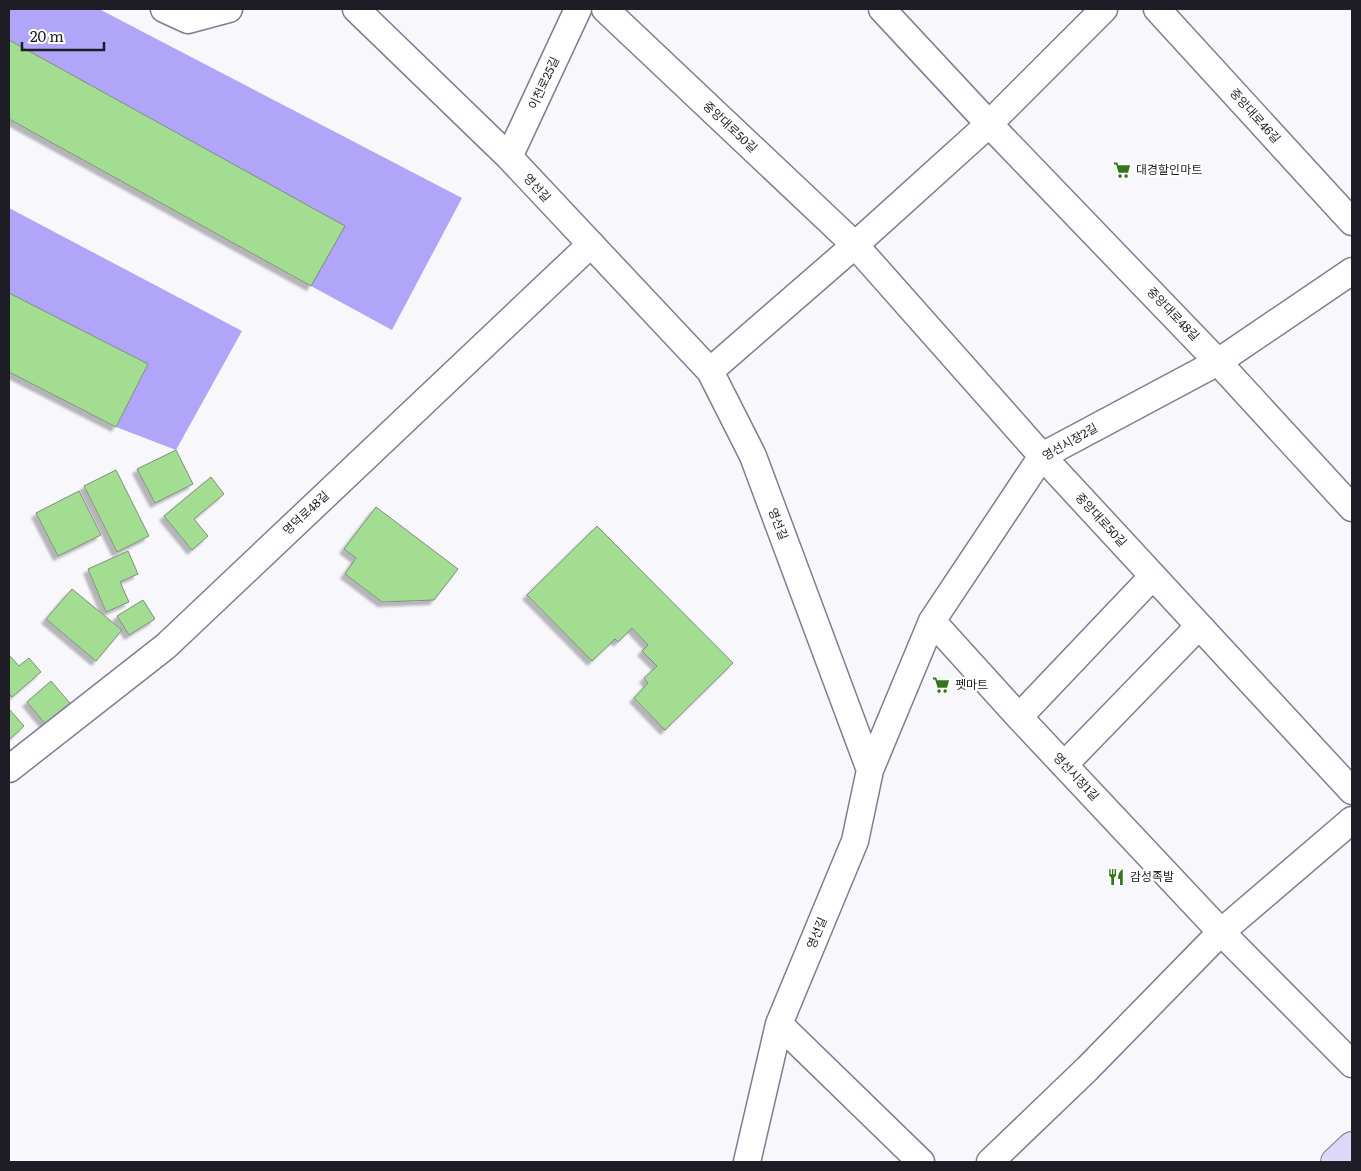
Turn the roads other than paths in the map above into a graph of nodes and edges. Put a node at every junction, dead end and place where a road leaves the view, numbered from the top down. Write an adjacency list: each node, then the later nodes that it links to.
1 (164, 9): 2 (street)
2 (229, 9)
3 (356, 9): 10 (street, 영선길)
4 (578, 9): 10 (street, 이천로25길)
5 (606, 9): 13 (street, 중앙대로50길)
6 (882, 9): 9 (street, 중앙대로48길)
7 (1104, 9): 9 (street)
8 (1157, 9): 11 (street, 중앙대로46길)
9 (989, 124): 13 (street); 15 (street, 중앙대로48길)
10 (509, 157): 12 (street, 영선길)
11 (1352, 222)
12 (590, 244): 16 (street, 영선길); 24 (street, 명덕로48길)
13 (855, 245): 16 (street); 17 (street, 중앙대로50길)
14 (1352, 271): 15 (street, 영선시장2길)
15 (1218, 362): 17 (street, 영선시장2길); 18 (street, 중앙대로48길)
16 (710, 371): 25 (street, 영선길)
17 (1042, 456): 19 (street, 중앙대로50길); 20 (street, 영선시장2길)
18 (1352, 508)
19 (1153, 576): 21 (street, 중앙대로50길); 22 (street)
20 (932, 622): 22 (street, 영선시장1길); 25 (street, 영선시장2길)
21 (1199, 626): 23 (street); 26 (street, 중앙대로50길)
22 (1019, 717): 23 (street, 영선시장1길)
23 (1064, 765): 28 (street, 영선시장1길)
24 (9, 768)
25 (870, 770): 29 (street, 영선길)
26 (1352, 791)
27 (1352, 820): 28 (street)
28 (1221, 932): 30 (street, 영선시장1길); 34 (street)
29 (779, 1024): 32 (street, 영선길); 33 (street)
30 (1352, 1064)
31 (1352, 1146): 35 (main road)
32 (746, 1162)
33 (922, 1162)
34 (990, 1162)
35 (1336, 1162)

